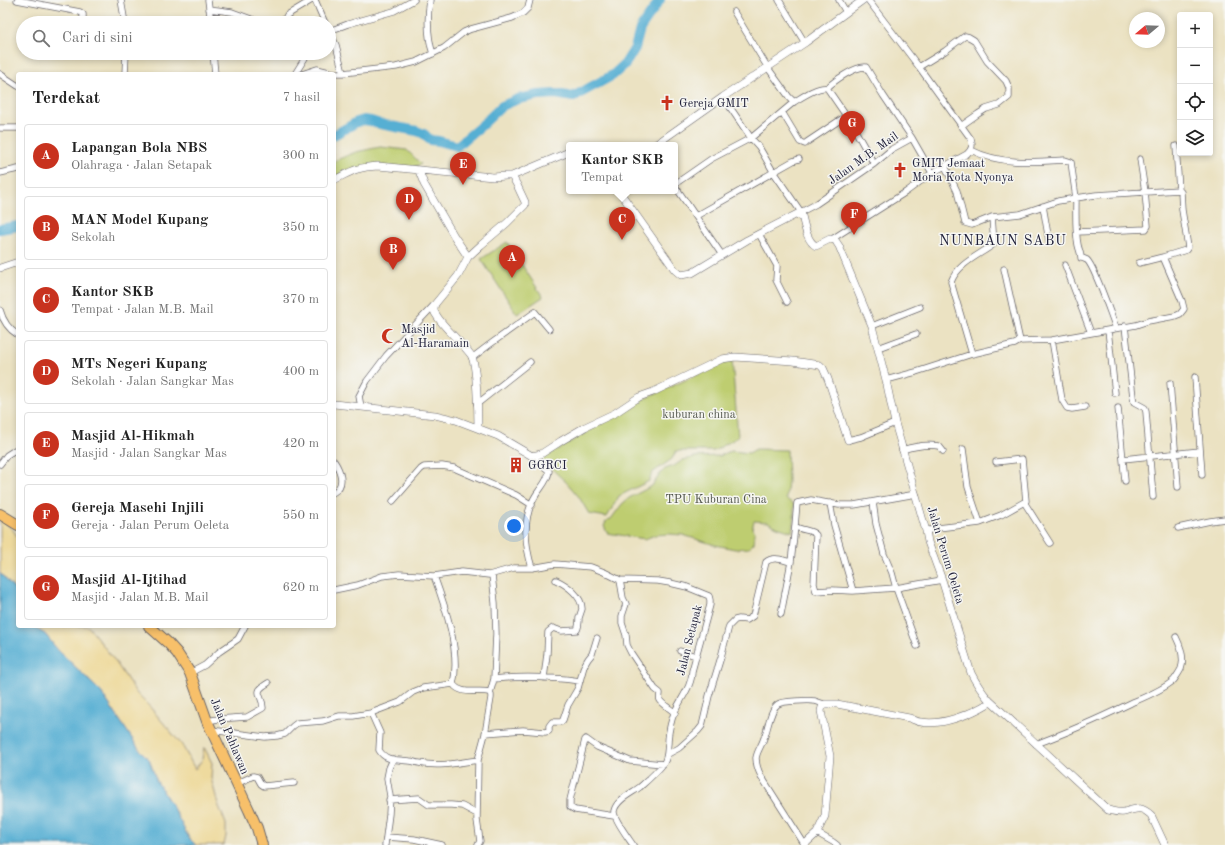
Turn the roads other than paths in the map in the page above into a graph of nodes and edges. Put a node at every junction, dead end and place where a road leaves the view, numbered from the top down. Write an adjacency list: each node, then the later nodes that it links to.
1 (17, 0): 16 (street)
2 (121, 0): 17 (street)
3 (208, 0): 13 (street)
4 (312, 0): 20 (street)
5 (315, 0): 21 (street)
6 (414, 0): 22 (street)
7 (430, 0): 25 (street)
8 (530, 0): 25 (street)
9 (779, 0): 23 (street)
10 (839, 0): 15 (street)
11 (862, 0): 15 (street)
12 (868, 0): 29 (street)
13 (209, 9): 18 (street); 19 (street)
14 (734, 12): 30 (street)
15 (846, 12): 23 (street)
16 (83, 16)
17 (124, 16)
18 (210, 16)
19 (243, 16)
20 (286, 16)
21 (322, 16)
22 (336, 28)
23 (805, 43): 30 (street)
24 (336, 45): 37 (street)
25 (433, 54): 37 (street)
26 (126, 60): 31 (street)
27 (214, 60): 32 (street)
28 (304, 60): 33 (street)
29 (919, 67): 45 (street); 45 (street)
30 (768, 68): 41 (street); 42 (street)
31 (125, 72)
32 (215, 72)
33 (296, 72)
34 (308, 72): 35 (street)
35 (328, 72)
36 (336, 73): 37 (street)
37 (343, 73)
38 (0, 74): 39 (street)
39 (16, 85)
40 (827, 88): 42 (street); 44 (street); 49 (street)
41 (723, 97): 48 (street); 50 (street)
42 (794, 102): 43 (street)
43 (782, 112): 44 (street); 48 (street)
44 (846, 116): 56 (street)
45 (961, 126): 52 (street)
46 (0, 128): 47 (street)
47 (16, 128)
48 (751, 138): 60 (street); 65 (street)
49 (912, 138): 56 (street, Jalan M.B. Mail); 62 (street, Jalan M.B. Mail)
50 (659, 142)
51 (1176, 146): 67 (street)
52 (971, 150): 57 (street); 70 (street)
53 (566, 153): 63 (street)
54 (799, 159): 60 (street)
55 (1140, 159): 68 (street)
56 (874, 164): 72 (street, Jalan M.B. Mail)
57 (945, 166): 62 (street); 74 (street)
58 (16, 169): 61 (street)
59 (419, 171): 63 (street); 64 (street); 81 (street)
60 (774, 172): 72 (street); 73 (street)
61 (0, 173)
62 (932, 174): 77 (street)
63 (512, 176): 81 (street)
64 (336, 179)
65 (678, 183)
66 (678, 189): 73 (street)
67 (1179, 190): 68 (street); 80 (street)
68 (1145, 192): 70 (street); 75 (street)
69 (622, 194): 79 (street, Jalan M.B. Mail)
70 (1076, 198): 71 (street); 75 (street)
71 (1043, 206): 74 (street); 78 (street)
72 (801, 212): 76 (street, Jalan M.B. Mail); 77 (street)
73 (696, 216): 79 (street)
74 (992, 217): 102 (street)
75 (1077, 232): 93 (street)
76 (759, 234): 79 (street, Jalan M.B. Mail); 87 (street)
77 (832, 239): 91 (street, Jalan Perum Oeleta)
78 (1049, 241)
79 (722, 255)
80 (1163, 256): 83 (street); 92 (street)
81 (468, 257): 88 (street)
82 (16, 263): 85 (street)
83 (1139, 263)
84 (1065, 265): 96 (street)
85 (0, 268)
86 (1004, 269): 100 (street)
87 (787, 302)
88 (435, 304): 103 (street); 111 (street)
89 (920, 307): 91 (street)
90 (0, 310): 97 (street)
91 (872, 326): 101 (street, Jalan Perum Oeleta)
92 (1125, 326): 93 (street); 124 (street)
93 (1116, 328): 95 (street)
94 (548, 329): 103 (street)
95 (1108, 330): 96 (street); 108 (street)
96 (1091, 333): 99 (street)
97 (16, 334)
98 (916, 334): 101 (street)
99 (1052, 340): 100 (street); 112 (street)
100 (1020, 341): 102 (street)
101 (878, 348): 106 (street, Jalan Perum Oeleta)
102 (972, 354): 106 (street)
103 (472, 358): 110 (street)
104 (530, 362): 110 (street)
105 (1195, 377): 121 (street)
106 (886, 380): 114 (street, Jalan Perum Oeleta)
107 (1170, 383): 122 (street)
108 (1115, 393)
109 (336, 404): 111 (street)
110 (477, 404): 115 (street)
111 (361, 407): 115 (street)
112 (1085, 407)
113 (1118, 408): 125 (street)
114 (895, 423): 116 (street); 119 (street, Jalan Perum Oeleta)
115 (478, 428): 123 (street)
116 (848, 440): 123 (street)
117 (16, 449): 127 (street)
118 (964, 449): 142 (street)
119 (902, 450): 120 (street); 133 (street, Jalan Perum Oeleta)
120 (943, 450)
121 (1200, 451): 122 (street); 129 (street)
122 (1175, 453): 124 (street); 131 (street)
123 (532, 456): 139 (street)
124 (1150, 456): 125 (street); 134 (street)
125 (1123, 459): 130 (street)
126 (996, 462): 137 (street)
127 (0, 464)
128 (336, 464): 132 (street)
129 (1202, 475)
130 (1125, 481)
131 (1178, 487)
132 (336, 491)
133 (916, 494): 136 (street); 146 (street, Jalan Perum Oeleta)
134 (1153, 497)
135 (393, 501): 139 (street)
136 (873, 502): 138 (street); 155 (street)
137 (1024, 502): 142 (street); 147 (street)
138 (830, 504): 144 (street); 157 (street)
139 (532, 505): 149 (street)
140 (0, 514): 143 (highway)
141 (1225, 519): 145 (street)
142 (980, 523): 146 (street)
143 (16, 524)
144 (795, 526): 148 (street); 157 (street)
145 (1178, 528)
146 (926, 531): 154 (street, Jalan Perum Oeleta)
147 (1050, 543)
148 (791, 562): 158 (street); 181 (street)
149 (532, 568): 150 (street, Jalan Setapak); 153 (street, Jalan Setapak)
150 (492, 575): 151 (street, Jalan Setapak); 168 (street)
151 (434, 576): 156 (street, Jalan Setapak); 171 (street)
152 (556, 580): 167 (street)
153 (620, 580): 165 (street, Jalan Setapak); 176 (street)
154 (942, 580): 155 (street); 173 (street, Jalan Perum Oeleta)
155 (896, 588): 157 (street); 163 (street)
156 (336, 590)
157 (853, 591)
158 (781, 614)
159 (151, 628): 166 (highway, Jalan Pahlawan)
160 (244, 628): 166 (street)
161 (1176, 637): 180 (street)
162 (597, 638): 169 (street)
163 (917, 646)
164 (680, 651): 165 (street)
165 (696, 656): 176 (street, Jalan Setapak)
166 (190, 673): 177 (highway, Jalan Pahlawan)
167 (544, 678): 168 (street); 169 (street)
168 (494, 679): 172 (street)
169 (580, 681): 179 (street)
170 (268, 683): 177 (street)
171 (453, 684): 172 (street); 175 (street)
172 (490, 693): 179 (street)
173 (989, 700): 174 (street); 180 (street, Jalan Perum Oeleta)
174 (824, 704): 190 (street); 197 (street)
175 (371, 713): 178 (street); 182 (street)
176 (675, 713): 181 (street, Jalan Setapak)
177 (206, 721): 178 (highway, Jalan Pahlawan)
178 (211, 730): 186 (highway, Jalan Pahlawan)
179 (486, 732): 183 (street)
180 (1036, 744): 199 (street, Jalan Perum Oeleta)
181 (668, 754): 184 (street, Jalan Setapak)
182 (393, 759): 183 (street); 187 (street)
183 (478, 760): 188 (street)
184 (663, 764): 189 (street, Jalan Setapak); 189 (street)
185 (294, 783): 186 (street)
186 (236, 784): 192 (highway, Jalan Pahlawan)
187 (389, 800): 188 (street); 191 (street)
188 (477, 814): 195 (street)
189 (614, 816): 196 (street)
190 (817, 833): 197 (street); 198 (street)
191 (386, 837): 193 (street); 194 (street)
192 (262, 845)
193 (385, 845)
194 (442, 845)
195 (478, 845)
196 (633, 845)
197 (804, 845)
198 (837, 845)
199 (1165, 845)

